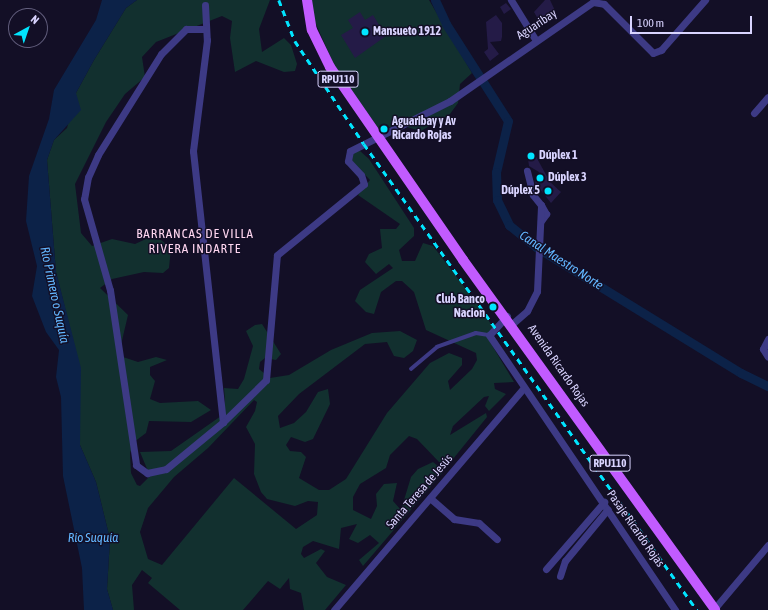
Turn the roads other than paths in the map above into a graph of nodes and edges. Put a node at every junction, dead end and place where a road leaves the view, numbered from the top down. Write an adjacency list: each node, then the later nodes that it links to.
1 (307, 0): 9 (main road, RPU110)
2 (511, 0): 6 (street)
3 (705, 0): 6 (street, Aguaribay)
4 (205, 5): 5 (street)
5 (204, 28): 17 (street); 17 (street)
6 (535, 39): 9 (street, Aguaribay)
7 (768, 97): 8 (street)
8 (754, 113)
9 (380, 137): 11 (main road, Avenida Ricardo Rojas / RPU110); 17 (street, Aguaribay)
10 (527, 171): 11 (street)
11 (509, 320): 12 (street); 26 (main road, Avenida Ricardo Rojas / RPU110)
12 (489, 335): 15 (lane); 16 (street, Pasaje Ricardo Rojas)
13 (766, 342): 14 (street)
14 (768, 357)
15 (411, 369)
16 (523, 389): 18 (street, Santa Teresa de Jesús); 19 (street, Pasaje Ricardo Rojas)
17 (223, 422)
18 (430, 498): 21 (street); 27 (street, Santa Teresa de Jesús)
19 (604, 502): 20 (street, Pasaje Ricardo Rojas); 23 (street)
20 (608, 509): 24 (street); 25 (street, Pasaje Ricardo Rojas)
21 (497, 539)
22 (767, 549): 26 (street)
23 (546, 569)
24 (560, 576)
25 (674, 606)
26 (715, 609)
27 (334, 610)

